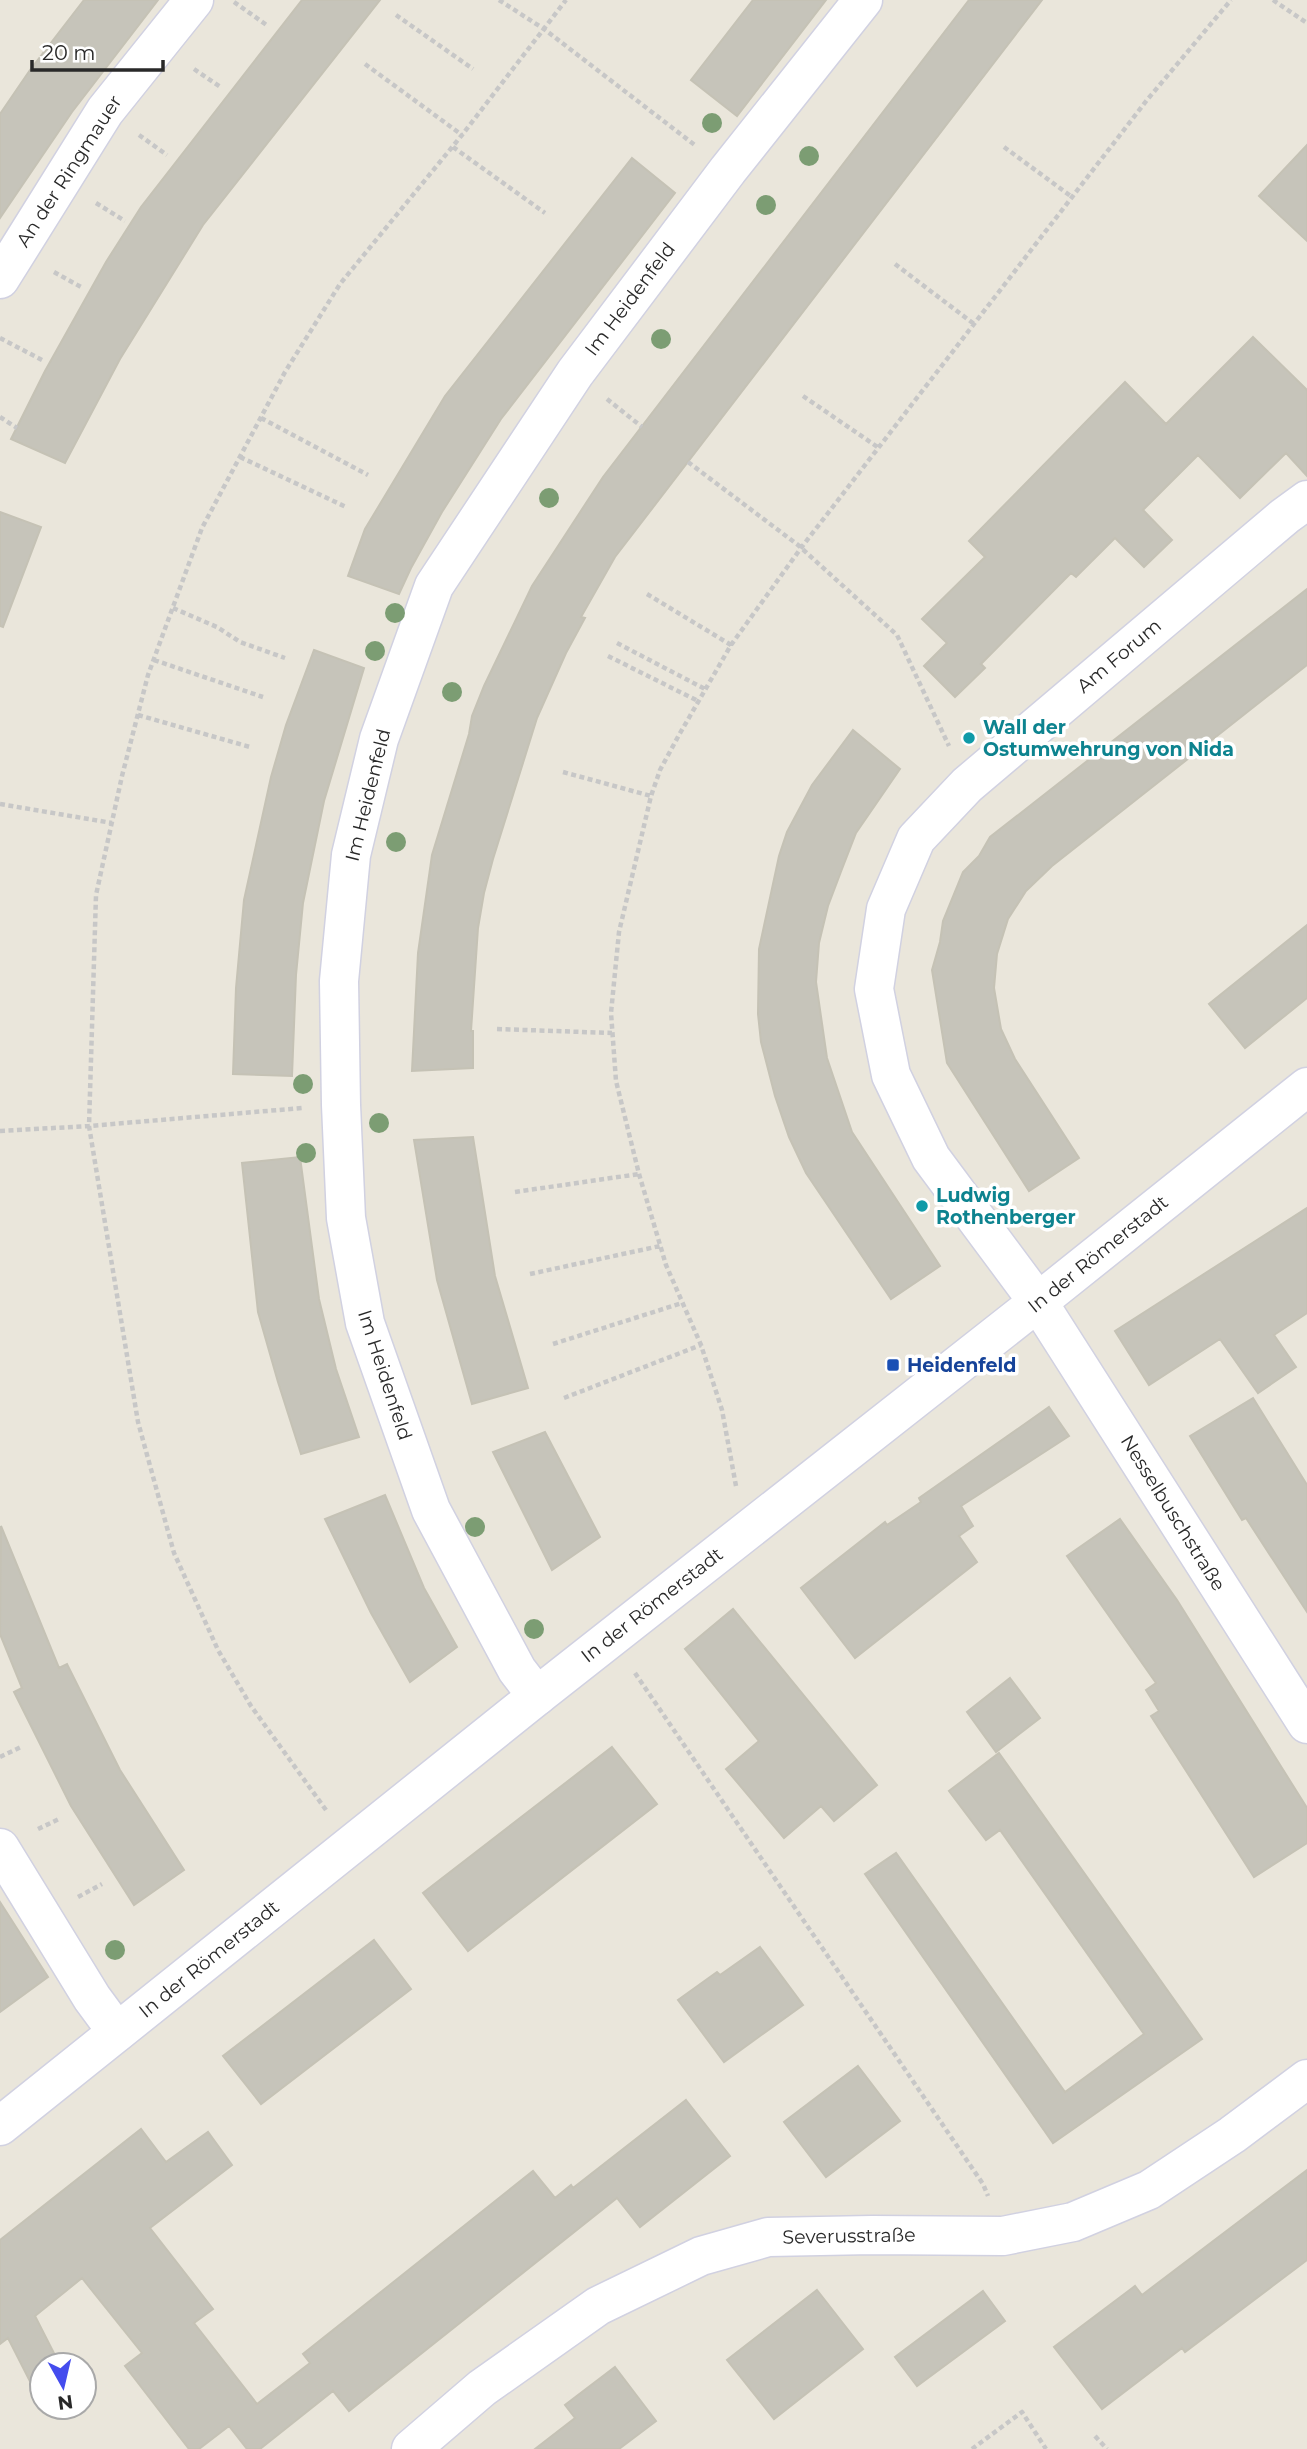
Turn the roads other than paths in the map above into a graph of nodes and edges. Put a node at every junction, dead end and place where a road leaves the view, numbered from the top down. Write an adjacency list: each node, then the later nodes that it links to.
1 (194, 0): 3 (street, An der Ringmauer)
2 (863, 0): 7 (street, Im Heidenfeld)
3 (0, 278)
4 (1307, 500): 6 (street, Am Forum)
5 (1307, 1087): 6 (street, In der Römerstadt)
6 (1038, 1302): 7 (street, In der Römerstadt); 8 (street, Nesselbuschstraße)
7 (537, 1696): 10 (street, In der Römerstadt)
8 (1307, 1724)
9 (0, 1848): 10 (street)
10 (117, 2032): 12 (street, In der Römerstadt)
11 (1307, 2079): 13 (street, Severusstraße)
12 (0, 2126)
13 (411, 2449)

